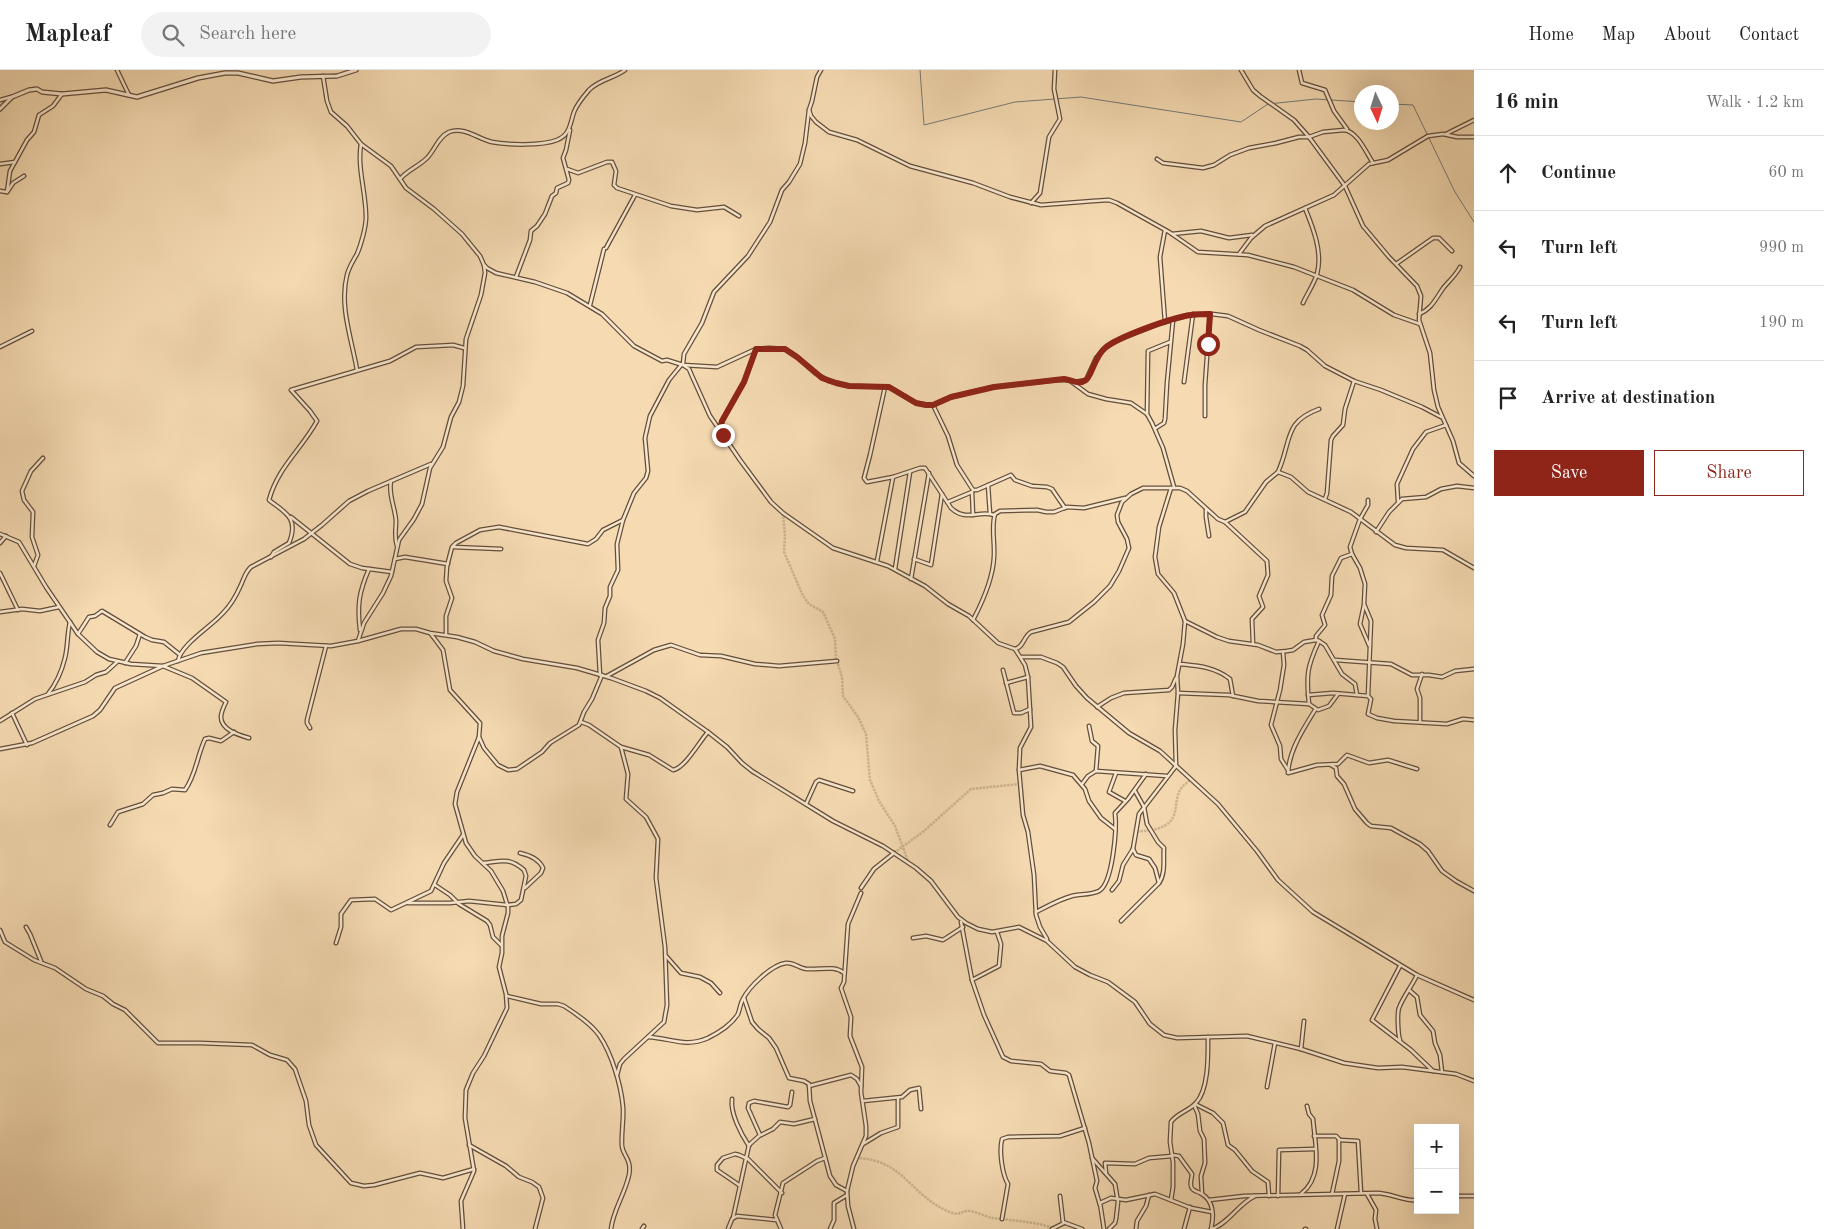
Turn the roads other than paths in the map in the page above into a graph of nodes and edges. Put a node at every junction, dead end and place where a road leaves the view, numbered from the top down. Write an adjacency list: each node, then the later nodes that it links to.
1 (117, 70): 11 (street)
2 (356, 70): 9 (street)
3 (625, 70): 17 (street)
4 (821, 70): 15 (street)
5 (1055, 70): 34 (street)
6 (1240, 70): 21 (street)
7 (1299, 70): 18 (street)
8 (233, 71): 9 (street); 11 (street)
9 (323, 76): 22 (street)
10 (62, 94): 11 (street); 12 (street); 24 (street)
11 (129, 96)
12 (12, 97): 13 (street); 14 (street)
13 (0, 100)
14 (0, 110)
15 (809, 110): 34 (street); 60 (street)
16 (1474, 120): 19 (street)
17 (570, 128): 27 (street); 29 (street)
18 (1348, 130): 21 (street); 25 (street)
19 (1446, 134): 20 (street); 25 (street)
20 (1474, 136)
21 (1309, 137): 23 (street); 30 (street)
22 (361, 144): 29 (street); 61 (street)
23 (1156, 159)
24 (15, 162): 26 (street); 32 (street)
25 (1373, 163): 30 (street)
26 (0, 164)
27 (567, 169): 33 (street); 46 (street)
28 (24, 176): 32 (street)
29 (400, 179): 42 (street)
30 (1345, 186): 35 (street); 43 (street)
31 (0, 192): 32 (street)
32 (7, 192)
33 (635, 195): 36 (street); 48 (street)
34 (1031, 203): 37 (street)
35 (1305, 208): 39 (street); 45 (street)
36 (739, 216)
37 (1164, 230): 38 (street); 53 (street)
38 (1172, 234): 39 (street); 41 (street)
39 (1254, 235): 41 (street)
40 (1452, 251): 43 (street)
41 (1239, 254): 45 (street)
42 (484, 264): 46 (street); 58 (street)
43 (1396, 264): 51 (street)
44 (1460, 267): 51 (street)
45 (1316, 276): 47 (street); 54 (street)
46 (516, 277): 48 (street)
47 (1303, 303)
48 (590, 305): 60 (street)
49 (1193, 314): 50 (street); 52 (street); 64 (street)
50 (1210, 314): 62 (street); 69 (street)
51 (1419, 314): 54 (street)
52 (1173, 320): 53 (street); 56 (street)
53 (1165, 322): 63 (street)
54 (1420, 324): 70 (street)
55 (32, 331): 57 (street)
56 (1170, 342): 68 (street); 72 (street)
57 (0, 347)
58 (464, 348): 61 (street); 75 (street)
59 (756, 349): 60 (street); 65 (street); 73 (street)
60 (683, 364): 73 (street); 101 (street)
61 (357, 370): 97 (street)
62 (1354, 381): 70 (street); 90 (street)
63 (1074, 382): 66 (street); 68 (street)
64 (1184, 382)
65 (885, 387): 66 (street); 80 (street)
66 (933, 405): 87 (street)
67 (1319, 409): 77 (street)
68 (1147, 414): 72 (street)
69 (1205, 416)
70 (1441, 417): 71 (street)
71 (1446, 425): 79 (street); 92 (street)
72 (1155, 429): 84 (street)
73 (720, 430): 116 (street)
74 (43, 458): 118 (street)
75 (432, 463): 81 (street); 109 (street)
76 (910, 471): 78 (street); 80 (street); 121 (street)
77 (1278, 472): 90 (street); 102 (street)
78 (929, 473): 88 (street); 114 (street)
79 (1474, 476)
80 (893, 477): 116 (street)
81 (391, 481): 82 (street); 85 (street)
82 (385, 483): 85 (street); 104 (street)
83 (988, 485): 87 (street); 94 (street); 96 (street)
84 (1173, 487): 89 (street); 95 (street); 130 (street)
85 (390, 488): 109 (street)
86 (1474, 488): 92 (street)
87 (973, 491): 93 (street); 98 (street)
88 (942, 494): 93 (street); 114 (street)
89 (1127, 497): 94 (street); 142 (street)
90 (1325, 499): 100 (street)
91 (1368, 500): 100 (street)
92 (1398, 501): 103 (street)
93 (948, 502): 98 (street)
94 (1065, 508): 99 (street)
95 (1206, 510): 102 (street); 107 (street)
96 (990, 514): 98 (street); 99 (street)
97 (289, 515): 104 (street); 113 (street)
98 (973, 515)
99 (994, 515): 129 (street)
100 (1360, 519): 103 (street); 112 (street)
101 (623, 520): 110 (street); 157 (street)
102 (1225, 522): 139 (street)
103 (1376, 532): 120 (street)
104 (311, 533): 113 (street); 119 (street)
105 (0, 534): 106 (street)
106 (6, 536): 108 (street); 118 (street)
107 (1209, 536)
108 (0, 543)
109 (397, 546): 115 (street)
110 (452, 547): 111 (street); 117 (street)
111 (501, 549)
112 (1352, 554): 125 (street); 137 (street)
113 (271, 557): 144 (street)
114 (914, 559): 124 (street)
115 (395, 560): 117 (street); 122 (street)
116 (877, 562): 121 (street)
117 (448, 564): 136 (street)
118 (34, 566): 126 (street)
119 (369, 568): 122 (street); 132 (street)
120 (1474, 568)
121 (895, 569): 124 (street)
122 (392, 572): 132 (street)
123 (0, 573): 127 (street)
124 (911, 579): 129 (street)
125 (1364, 604): 141 (street); 141 (street)
126 (59, 606): 127 (street); 131 (street)
127 (18, 610): 128 (street)
128 (0, 612)
129 (973, 620): 142 (street)
130 (1185, 621): 139 (street); 152 (street)
131 (70, 622): 134 (street); 163 (street)
132 (360, 632): 138 (street)
133 (430, 633): 136 (street); 138 (street); 183 (street)
134 (78, 634): 135 (street); 149 (street)
135 (140, 634): 144 (street); 151 (street)
136 (446, 635): 157 (street)
137 (1317, 640): 143 (street); 146 (street); 167 (street)
138 (358, 641): 140 (street)
139 (1253, 644): 143 (street)
140 (326, 646): 147 (street); 180 (street)
141 (1370, 649): 150 (street)
142 (1014, 650): 145 (street)
143 (1283, 652): 169 (street)
144 (179, 654): 147 (street)
145 (1021, 657): 160 (street); 171 (street)
146 (1334, 660): 150 (street); 165 (street)
147 (178, 661): 153 (street)
148 (837, 661): 159 (street)
149 (117, 662): 151 (street); 163 (street)
150 (1371, 662): 156 (street); 168 (street)
151 (125, 663): 153 (street)
152 (1180, 664): 158 (street); 166 (street)
153 (163, 666): 181 (street); 185 (street)
154 (1474, 669): 156 (street)
155 (1003, 670): 161 (street)
156 (1422, 674): 177 (street)
157 (601, 675): 159 (street); 178 (street)
158 (1177, 676): 162 (street); 171 (street)
159 (606, 677): 182 (street)
160 (1028, 677): 161 (street); 172 (street)
161 (1006, 683): 172 (street)
162 (1178, 692): 166 (street); 189 (street)
163 (48, 694): 174 (street)
164 (1338, 694): 165 (street); 167 (street); 173 (street)
165 (1358, 695): 168 (street)
166 (1233, 696): 169 (street)
167 (1308, 696): 170 (street)
168 (1368, 696): 177 (street)
169 (1276, 703): 170 (street); 192 (street)
170 (1309, 704): 173 (street)
171 (1097, 707): 189 (street)
172 (1030, 709): 191 (street)
173 (1315, 710): 192 (street)
174 (12, 713): 176 (street); 185 (street)
175 (1474, 720): 177 (street)
176 (0, 721)
177 (1420, 721)
178 (581, 722): 183 (street); 186 (street)
179 (1089, 726): 193 (street)
180 (310, 728)
181 (234, 732): 184 (street); 203 (street)
182 (708, 732): 186 (street); 201 (street)
183 (479, 736): 205 (street)
184 (249, 738)
185 (27, 745): 187 (street)
186 (621, 747): 231 (street)
187 (0, 749)
188 (1330, 764): 190 (street); 192 (street); 215 (street)
189 (1176, 766): 196 (street); 233 (street)
190 (1417, 769)
191 (1019, 770): 197 (street); 220 (street)
192 (1288, 770)
193 (1096, 771): 194 (street); 197 (street)
194 (1116, 773): 195 (street); 200 (street)
195 (1146, 774): 196 (street); 198 (street)
196 (1167, 776): 202 (street)
197 (1082, 784): 204 (street)
198 (1134, 790): 200 (street); 202 (street)
199 (852, 791): 201 (street)
200 (1125, 802): 204 (street)
201 (806, 804): 208 (street)
202 (1144, 807): 206 (street); 210 (street)
203 (110, 825)
204 (1115, 829): 220 (street)
205 (463, 836): 209 (street); 211 (street)
206 (1133, 848): 210 (street); 214 (street)
207 (520, 853): 213 (street)
208 (894, 853): 212 (street); 221 (street)
209 (483, 863): 213 (street); 219 (street)
210 (1159, 883): 222 (street)
211 (435, 885): 217 (street); 218 (street)
212 (861, 888)
213 (524, 889): 219 (street)
214 (1112, 890)
215 (1474, 891)
216 (861, 893): 234 (street)
217 (456, 902): 218 (street); 219 (street); 230 (street)
218 (407, 903): 229 (street)
219 (507, 905): 230 (street)
220 (1036, 912): 228 (street)
221 (960, 919): 224 (street); 226 (street)
222 (1122, 921)
223 (26, 927): 232 (street)
224 (963, 927): 227 (street); 236 (street)
225 (0, 930): 232 (street)
226 (997, 932): 228 (street); 236 (street)
227 (913, 938)
228 (1047, 940): 244 (street)
229 (336, 943)
230 (502, 946): 239 (street)
231 (665, 955): 238 (street); 243 (street)
232 (42, 962): 275 (street)
233 (1400, 966): 235 (street); 245 (street)
234 (844, 973): 240 (street); 253 (street)
235 (1418, 975): 237 (street); 241 (street)
236 (972, 980): 263 (street)
237 (1409, 990): 245 (street); 249 (street)
238 (720, 993)
239 (507, 996): 250 (street); 267 (street)
240 (744, 997): 243 (street); 252 (street)
241 (1474, 1000)
242 (1304, 1020): 247 (street)
243 (647, 1037): 250 (street)
244 (1208, 1037): 246 (street); 259 (street)
245 (1400, 1042): 248 (street)
246 (1275, 1043): 247 (street); 254 (street)
247 (1301, 1049): 248 (street)
248 (1434, 1072): 249 (street)
249 (1442, 1072): 251 (street)
250 (617, 1075): 308 (street)
251 (1474, 1080)
252 (809, 1086): 253 (street); 262 (street)
253 (861, 1086): 258 (street)
254 (1267, 1088)
255 (792, 1092): 264 (street)
256 (898, 1098): 258 (street); 261 (street); 268 (street)
257 (732, 1099): 269 (street)
258 (863, 1101): 268 (street)
259 (1194, 1105): 271 (street); 282 (street); 290 (street)
260 (1307, 1106): 265 (street)
261 (921, 1109)
262 (815, 1119): 264 (street); 273 (street)
263 (1085, 1128): 274 (street); 302 (street)
264 (760, 1136): 269 (street)
265 (1314, 1136): 266 (street); 270 (street)
266 (1339, 1140): 280 (street); 283 (street)
267 (469, 1144): 275 (street); 305 (street)
268 (862, 1145): 278 (street)
269 (749, 1146): 272 (street)
270 (1315, 1149): 287 (street); 291 (street)
271 (1172, 1156): 276 (street); 282 (street); 295 (street)
272 (746, 1158): 277 (street); 277 (street); 279 (street)
273 (825, 1158): 278 (street); 279 (street)
274 (1092, 1158): 276 (street); 298 (street)
275 (474, 1169): 306 (street)
276 (1106, 1175): 294 (street)
277 (739, 1185): 301 (street)
278 (847, 1190): 285 (street)
279 (782, 1193): 303 (street)
280 (1361, 1193): 281 (street); 284 (street)
281 (1366, 1193): 297 (street); 322 (street)
282 (1202, 1194): 296 (street)
283 (1332, 1194): 284 (street); 287 (street)
284 (1345, 1194): 321 (street)
285 (847, 1195): 312 (street); 313 (street)
286 (1149, 1195): 294 (street); 295 (street); 318 (street)
287 (1300, 1195): 291 (street)
288 (1060, 1196): 304 (street)
289 (1256, 1196): 290 (street); 296 (street); 320 (street)
290 (1269, 1196): 291 (street)
291 (1278, 1196)
292 (1459, 1196): 293 (street)
293 (1474, 1196)
294 (1118, 1199): 298 (street); 317 (street)
295 (1171, 1200): 299 (street)
296 (1209, 1200): 300 (street)
297 (1414, 1200)
298 (1100, 1205): 316 (street)
299 (1190, 1207): 300 (street); 319 (street)
300 (1212, 1212): 320 (street)
301 (733, 1218): 303 (street); 310 (street)
302 (1002, 1219)
303 (777, 1220): 311 (street)
304 (1064, 1223): 314 (street); 315 (street)
305 (536, 1227): 307 (street)
306 (463, 1229)
307 (540, 1229)
308 (611, 1229): 309 (street)
309 (616, 1229)
310 (728, 1229)
311 (781, 1229)
312 (830, 1229)
313 (854, 1229)
314 (1052, 1229)
315 (1082, 1229)
316 (1104, 1229)
317 (1109, 1229)
318 (1136, 1229)
319 (1184, 1229)
320 (1211, 1229)
321 (1337, 1229)
322 (1377, 1229)

